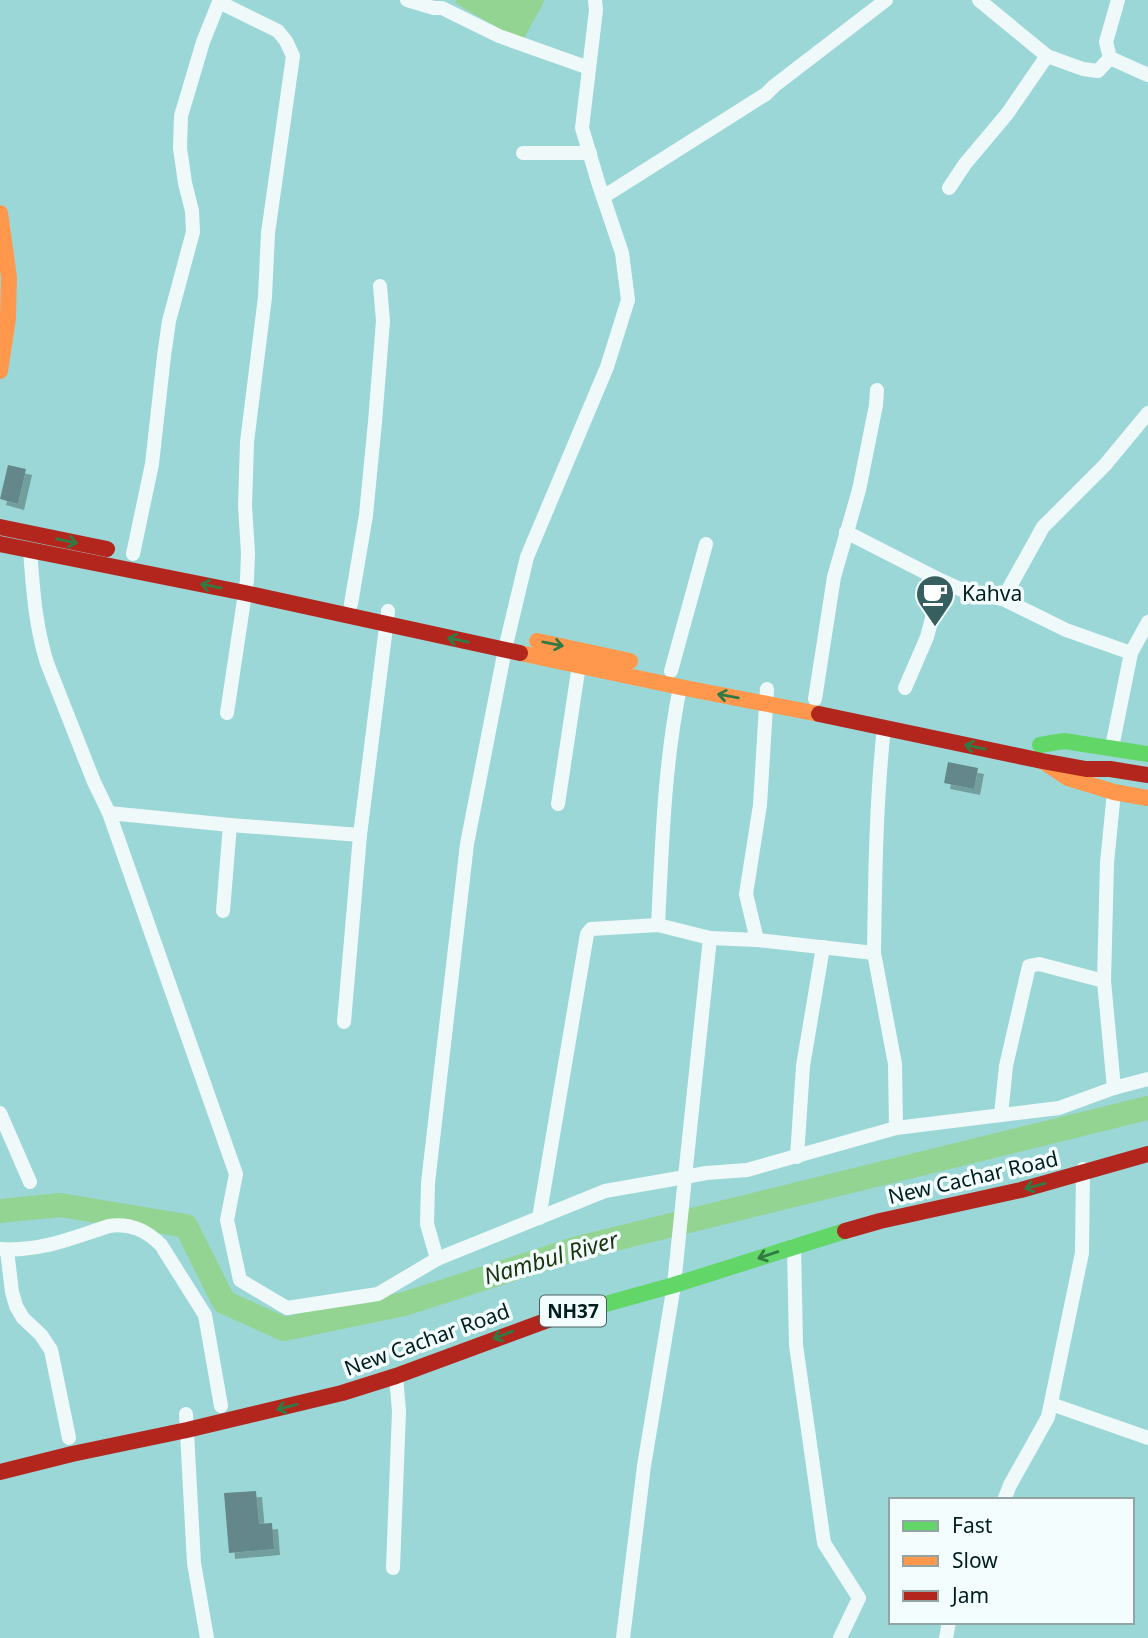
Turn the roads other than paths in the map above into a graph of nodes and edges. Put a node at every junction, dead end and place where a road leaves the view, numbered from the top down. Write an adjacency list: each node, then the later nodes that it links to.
1 (407, 0): 7 (street)
2 (595, 0): 10 (street)
3 (886, 0): 15 (street)
4 (979, 0): 8 (street)
5 (1118, 0): 9 (street)
6 (219, 1): 26 (street); 28 (street)
7 (444, 4): 10 (street)
8 (1046, 56): 9 (street); 14 (street)
9 (1110, 58): 11 (street)
10 (589, 68): 13 (street)
11 (1148, 75)
12 (523, 153): 13 (street)
13 (590, 153): 15 (street)
14 (949, 188)
15 (603, 197): 33 (street)
16 (0, 213): 18 (main road)
17 (380, 286): 30 (street)
18 (0, 371)
19 (877, 390): 22 (street)
20 (1148, 414): 29 (street)
21 (0, 527): 26 (main road, one-way to 26)
22 (846, 532): 27 (street); 40 (street)
23 (0, 544): 25 (main road)
24 (706, 544): 36 (street)
25 (30, 550): 28 (main road, one-way to 25); 51 (street)
26 (133, 555): 28 (main road)
27 (942, 581): 29 (street); 38 (street)
28 (246, 587): 30 (main road); 31 (main road); 42 (street)
29 (1003, 598): 34 (street)
30 (351, 604): 31 (main road)
31 (387, 618): 33 (main road); 53 (street)
32 (1148, 622): 34 (street)
33 (507, 643): 35 (main road); 76 (street)
34 (1131, 653): 44 (street)
35 (580, 658): 36 (main road); 37 (main road); 50 (street)
36 (671, 671): 39 (main road)
37 (680, 687): 39 (main road, one-way to 37); 55 (street)
38 (905, 688)
39 (767, 696): 40 (main road); 43 (main road); 57 (street)
40 (815, 699): 41 (main road)
41 (854, 706)
42 (227, 713)
43 (884, 727): 45 (main road, one-way to 43); 59 (street)
44 (1112, 747): 45 (main road); 46 (main road)
45 (1037, 749): 47 (main road); 48 (main road)
46 (1148, 754)
47 (1148, 775)
48 (1115, 792): 49 (main road); 60 (street)
49 (1148, 798)
50 (558, 804)
51 (109, 813): 52 (street); 76 (street)
52 (230, 825): 53 (street); 54 (street)
53 (360, 835): 61 (street)
54 (223, 911)
55 (658, 925): 56 (street); 73 (street)
56 (710, 938): 57 (street); 71 (street)
57 (757, 940): 58 (street)
58 (823, 947): 59 (street); 69 (street)
59 (874, 953): 66 (street)
60 (1104, 981): 63 (street); 65 (street)
61 (344, 1022)
62 (1148, 1079): 63 (street)
63 (1114, 1088): 65 (street)
64 (0, 1113): 72 (street)
65 (1001, 1115): 66 (street)
66 (896, 1128): 69 (street)
67 (1148, 1141): 70 (main road, New Cachar Road / NH37)
68 (1148, 1154): 70 (main road, New Cachar Road / NH37)
69 (797, 1157): 71 (street)
70 (1083, 1167): 74 (main road, New Cachar Road / NH37, one-way to 74); 77 (main road, New Cachar Road / NH37); 82 (street)
71 (685, 1177): 73 (street); 77 (street)
72 (30, 1182)
73 (539, 1218): 76 (street)
74 (794, 1246): 77 (main road, New Cachar Road / NH37, one-way to 77); 91 (street)
75 (4, 1249): 83 (street); 84 (street)
76 (437, 1259)
77 (672, 1273): 81 (main road, New Cachar Road / NH37, one-way to 81); 90 (street)
78 (554, 1302): 79 (main road, New Cachar Road / NH37)
79 (527, 1311)
80 (489, 1325): 83 (main road, New Cachar Road / NH37)
81 (396, 1376): 83 (main road, New Cachar Road / NH37, one-way to 83); 88 (street)
82 (1051, 1404): 85 (street); 87 (street)
83 (195, 1414): 86 (main road, New Cachar Road / NH37); 89 (street)
84 (69, 1438)
85 (1148, 1438)
86 (0, 1472)
87 (1005, 1498)
88 (393, 1567)
89 (207, 1638)
90 (623, 1638)
91 (840, 1638)

